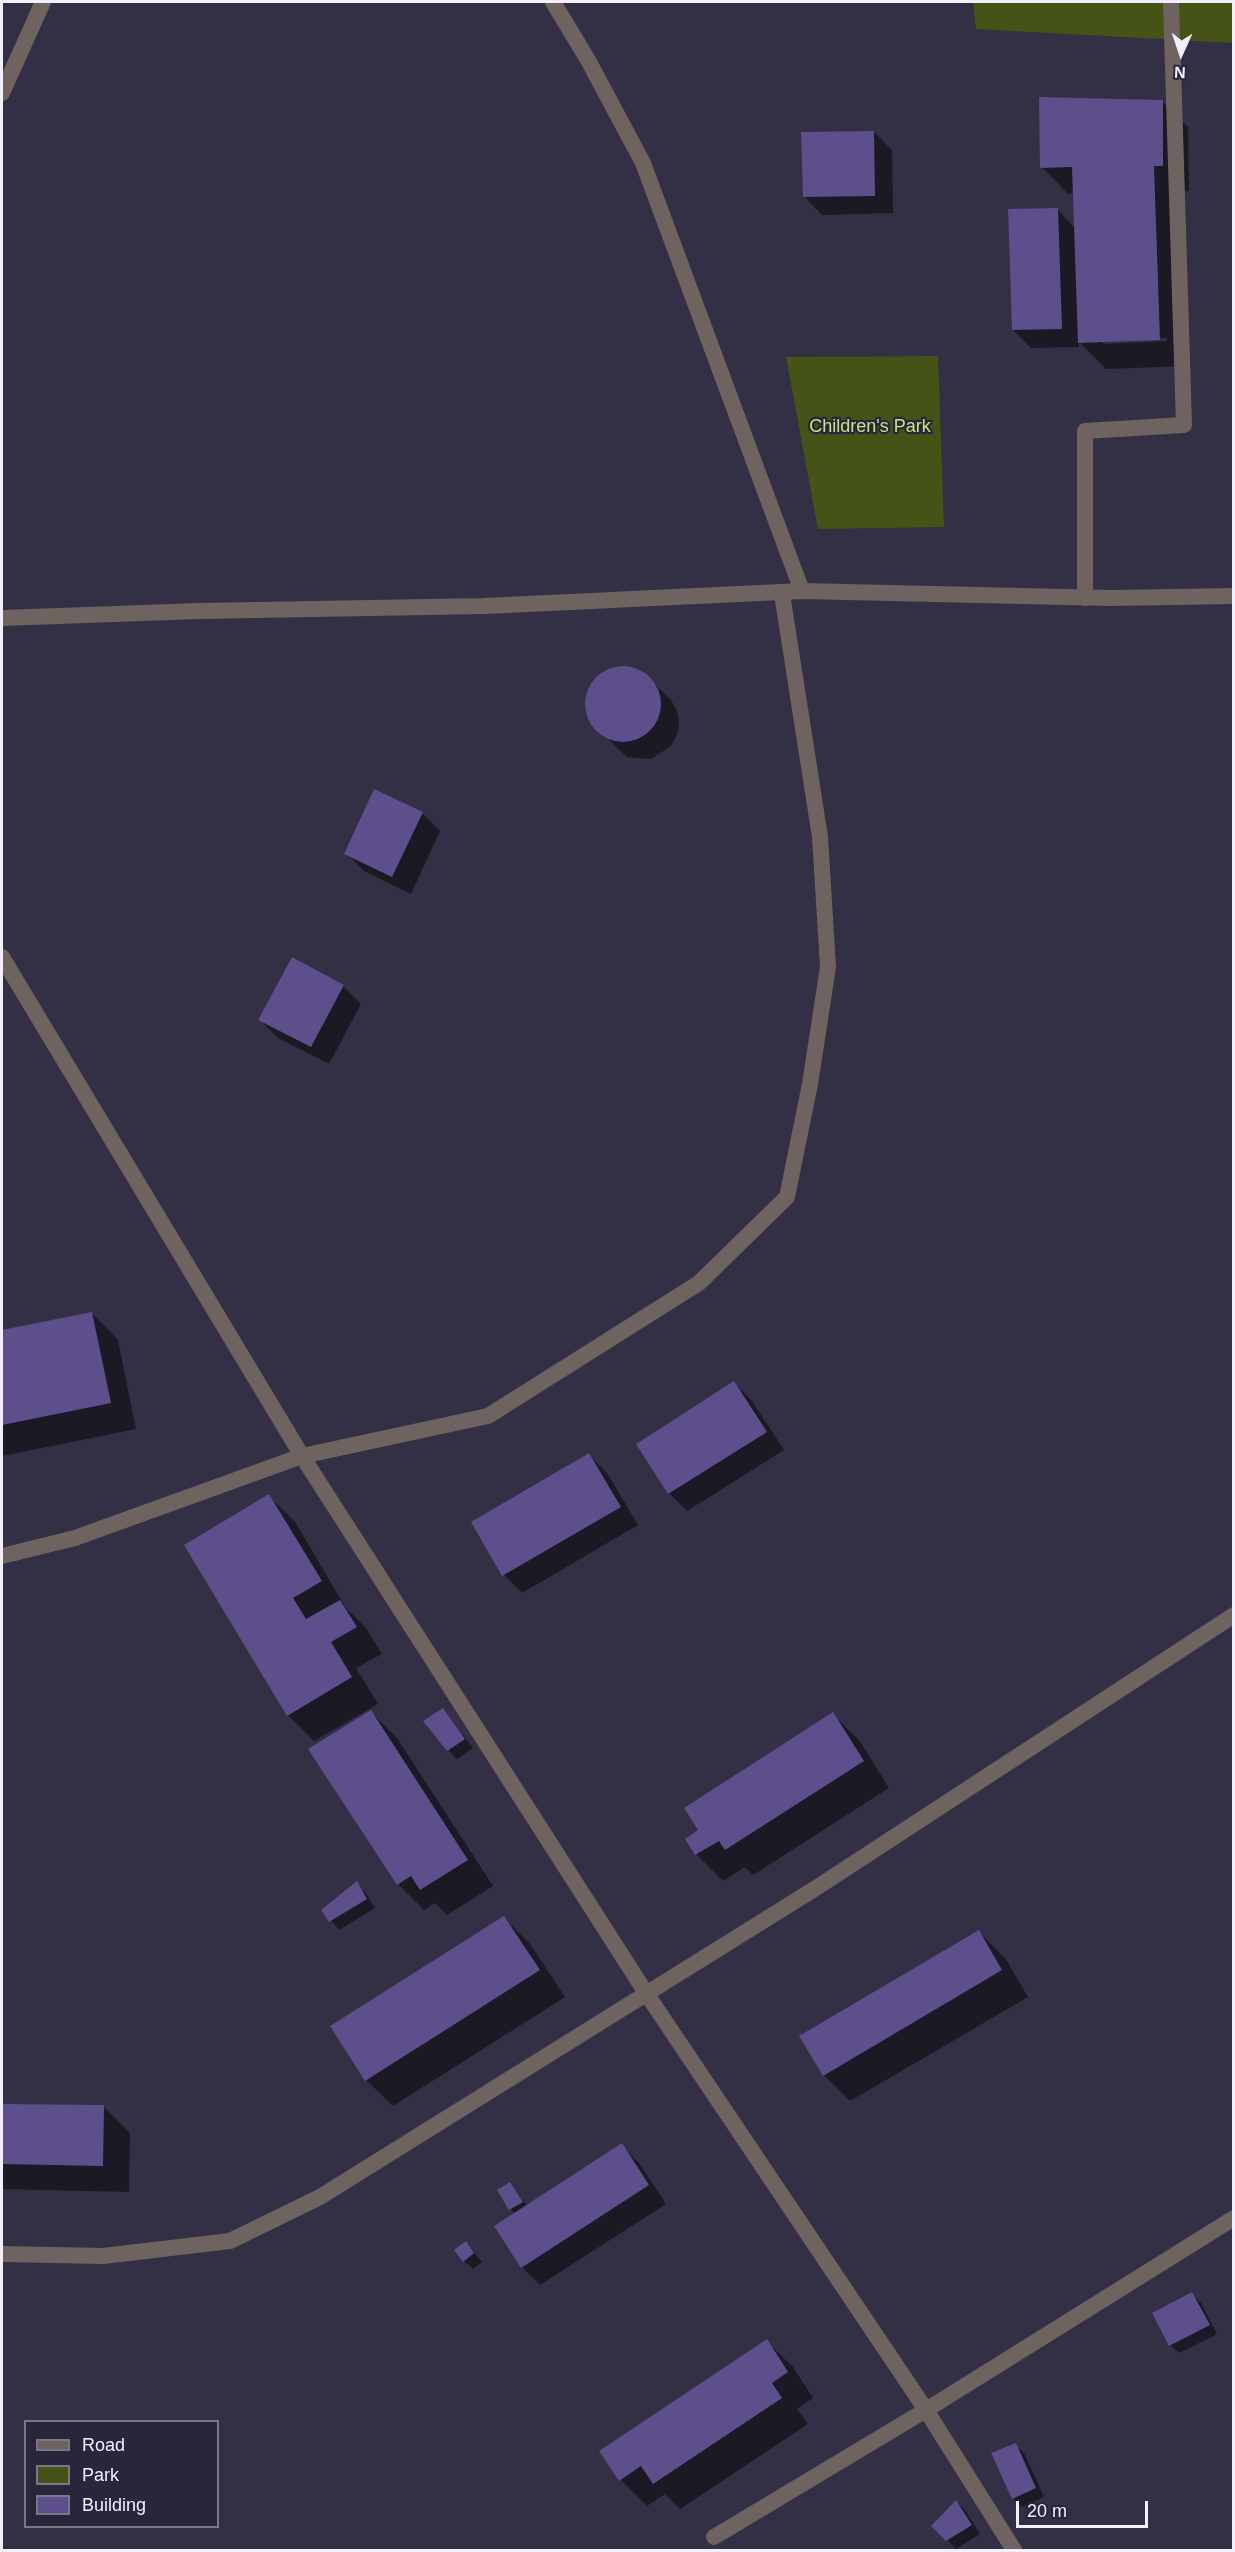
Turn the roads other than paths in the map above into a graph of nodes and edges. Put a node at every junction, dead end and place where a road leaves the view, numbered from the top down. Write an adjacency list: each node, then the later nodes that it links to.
1 (43, 2): 4 (street)
2 (553, 2): 5 (street)
3 (1171, 2): 8 (street)
4 (2, 93)
5 (802, 591): 6 (street); 8 (street)
6 (782, 594): 9 (street); 11 (street)
7 (1233, 596): 8 (street)
8 (1085, 597)
9 (2, 618)
10 (2, 957): 11 (street)
11 (302, 1456): 12 (street); 14 (street)
12 (2, 1556)
13 (1233, 1615): 14 (street)
14 (646, 1993): 16 (street); 17 (street)
15 (1233, 2217): 17 (street)
16 (2, 2254)
17 (926, 2410): 18 (street); 19 (street)
18 (714, 2537)
19 (1014, 2550)

